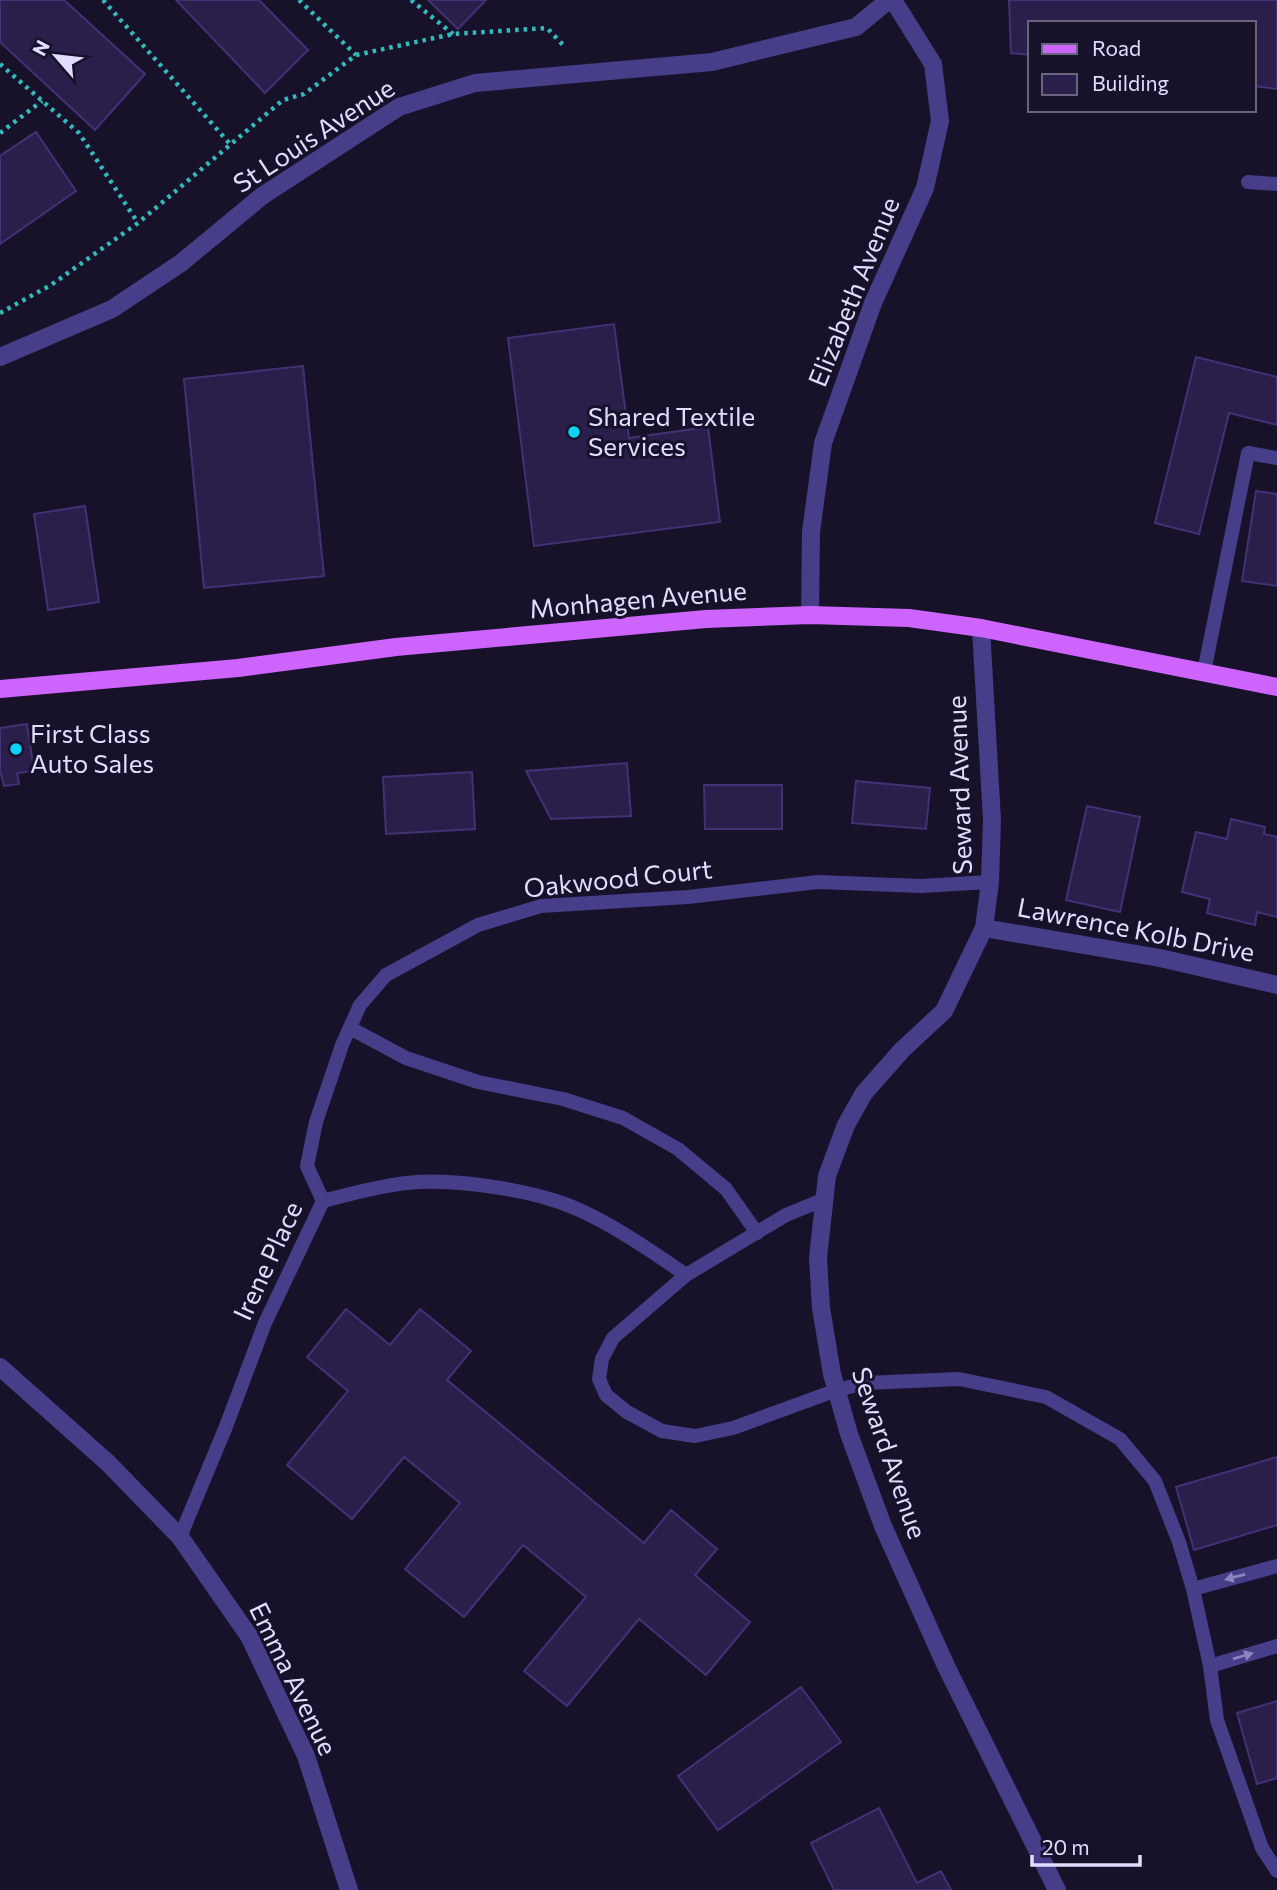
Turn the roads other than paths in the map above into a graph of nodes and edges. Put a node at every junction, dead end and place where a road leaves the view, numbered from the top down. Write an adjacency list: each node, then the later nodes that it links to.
1 (891, 0): 4 (street, St Louis Avenue); 6 (street, Elizabeth Avenue)
2 (1248, 182): 3 (lane)
3 (1277, 184)
4 (0, 357)
5 (1277, 458): 8 (lane)
6 (810, 615): 7 (main road, Monhagen Avenue); 10 (main road, Monhagen Avenue)
7 (981, 628): 8 (main road, Monhagen Avenue); 11 (street, Seward Avenue)
8 (1204, 672): 9 (main road, Monhagen Avenue)
9 (1277, 687)
10 (0, 689)
11 (990, 882): 12 (street, Seward Avenue); 14 (lane, Oakwood Court)
12 (984, 928): 13 (street, Lawrence Kolb Drive); 15 (street, Seward Avenue)
13 (1277, 985)
14 (349, 1028): 16 (lane, Oakwood Court); 17 (lane)
15 (825, 1199): 17 (lane); 20 (street, Seward Avenue)
16 (323, 1201): 18 (lane, Irene Place); 21 (lane, Irene Place)
17 (757, 1233): 18 (lane)
18 (687, 1275): 20 (lane)
19 (0, 1367): 21 (street, Emma Avenue)
20 (836, 1390): 23 (lane); 28 (street, Seward Avenue)
21 (180, 1536): 27 (street, Emma Avenue)
22 (1277, 1566): 23 (lane, one-way to 23)
23 (1193, 1589): 25 (lane)
24 (1277, 1647): 25 (lane, one-way to 24)
25 (1210, 1665): 26 (lane)
26 (1277, 1871)
27 (349, 1890)
28 (1058, 1890)

